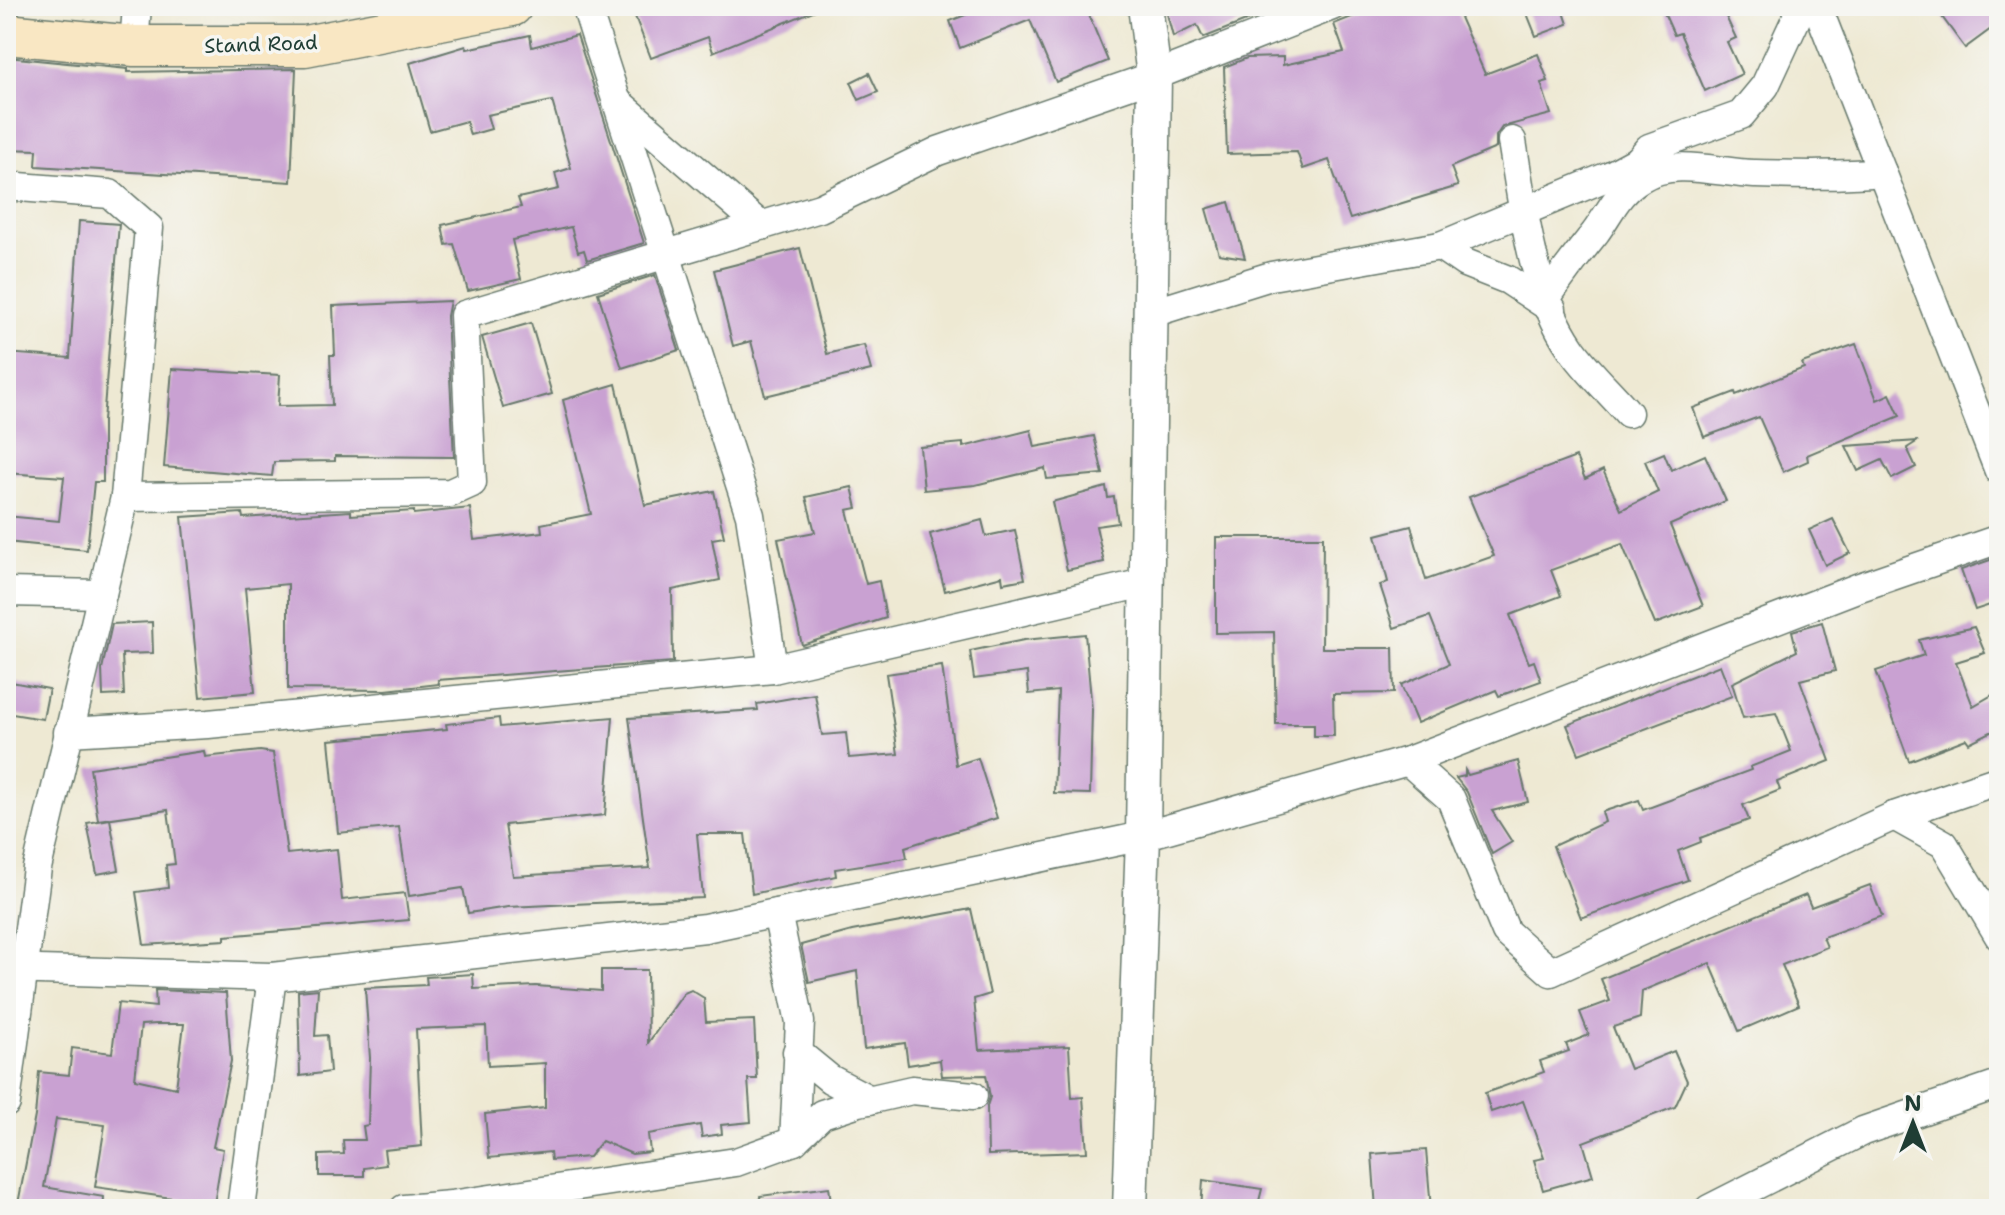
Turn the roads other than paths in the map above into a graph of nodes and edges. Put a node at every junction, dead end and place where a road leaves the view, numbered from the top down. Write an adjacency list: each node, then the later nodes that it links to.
1 (137, 6): 9 (street)
2 (512, 6): 9 (main road, Stand Road)
3 (586, 6): 11 (street)
4 (1145, 6): 10 (street)
5 (1332, 6): 10 (street)
6 (1802, 6): 15 (street)
7 (1817, 6): 13 (street)
8 (6, 34): 9 (main road, Stand Road)
9 (134, 46)
10 (1154, 76): 16 (street); 20 (street)
11 (617, 102): 16 (street); 18 (street)
12 (1512, 141): 15 (street)
13 (1882, 172): 19 (street); 22 (street)
14 (6, 186): 23 (street)
15 (1523, 212): 17 (street); 19 (street)
16 (761, 226): 18 (street)
17 (1440, 246): 19 (street); 20 (street)
18 (667, 252): 23 (street); 28 (street)
19 (1549, 303): 21 (street)
20 (1149, 314): 25 (street)
21 (1628, 413)
22 (1999, 471)
23 (125, 497): 27 (street)
24 (1999, 539): 30 (street)
25 (1144, 583): 28 (street); 33 (street)
26 (6, 592): 27 (street)
27 (102, 594): 29 (street)
28 (773, 669): 29 (street)
29 (68, 732): 36 (street)
30 (1408, 761): 32 (street); 33 (street)
31 (1999, 780): 32 (street)
32 (1894, 816): 35 (street)
33 (1143, 836): 34 (street); 46 (street)
34 (777, 913): 37 (street); 38 (street)
35 (1999, 936)
36 (16, 970): 37 (street); 42 (street)
37 (272, 977): 44 (street)
38 (797, 1052): 41 (street); 43 (street)
39 (1999, 1084): 47 (street)
40 (973, 1096): 41 (street)
41 (870, 1100): 43 (street)
42 (6, 1103)
43 (794, 1141): 45 (street)
44 (241, 1209)
45 (404, 1209)
46 (1130, 1209)
47 (1709, 1209)

